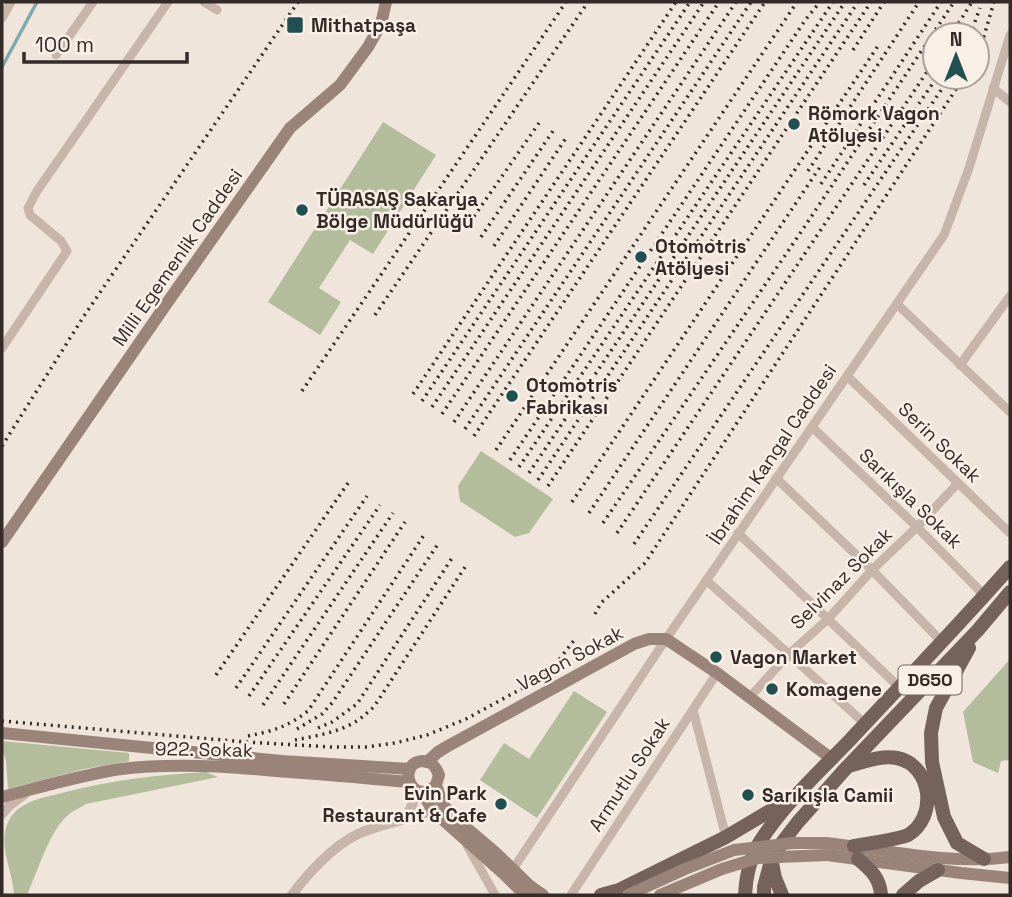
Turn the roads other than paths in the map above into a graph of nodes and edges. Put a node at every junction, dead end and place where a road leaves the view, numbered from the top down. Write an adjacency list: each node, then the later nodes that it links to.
1 (11, 2): 7 (street)
2 (93, 2): 9 (street)
3 (168, 2): 14 (street)
4 (204, 2): 6 (street)
5 (386, 2): 24 (main road, Milli Egemenlik Caddesi)
6 (217, 10)
7 (2, 18)
8 (1010, 35): 10 (street, İbrahim Kangal Caddesi)
9 (56, 55)
10 (993, 88): 11 (street); 13 (street, İbrahim Kangal Caddesi)
11 (1010, 102)
12 (1010, 296): 15 (street)
13 (897, 304): 15 (street); 16 (street, İbrahim Kangal Caddesi)
14 (2, 348)
15 (960, 365): 17 (street)
16 (847, 376): 18 (street, İbrahim Kangal Caddesi); 20 (street, Serin Sokak)
17 (1010, 412)
18 (812, 426): 19 (street, İbrahim Kangal Caddesi); 21 (street, Sarıkışla Sokak)
19 (776, 478): 22 (street, İbrahim Kangal Caddesi); 26 (street)
20 (958, 483): 21 (street, Selvinaz Sokak); 23 (street, Serin Sokak)
21 (917, 527): 26 (street, Selvinaz Sokak); 29 (street, Sarıkışla Sokak)
22 (738, 533): 27 (street, İbrahim Kangal Caddesi); 30 (street)
23 (1010, 533)
24 (2, 542)
25 (1010, 567): 29 (main road)
26 (872, 570): 30 (street, Selvinaz Sokak); 33 (street)
27 (706, 580): 32 (street, İbrahim Kangal Caddesi); 34 (street)
28 (1010, 592): 31 (main road, D650)
29 (985, 596): 33 (main road)
30 (828, 619): 34 (street, Selvinaz Sokak); 36 (street)
31 (978, 630): 43 (main road, D650); 57 (main road)
32 (666, 639): 35 (main road); 42 (main road, Vagon Sokak); 59 (street, İbrahim Kangal Caddesi)
33 (943, 643): 36 (main road)
34 (789, 654): 37 (street, Selvinaz Sokak); 39 (street)
35 (717, 673): 37 (main road); 38 (street, Armutlu Sokak)
36 (900, 688): 39 (main road)
37 (750, 697): 41 (main road)
38 (693, 710): 52 (street); 66 (street, Armutlu Sokak)
39 (865, 724): 41 (main road)
40 (2, 733): 44 (main road, 922. Sokak)
41 (832, 759): 47 (main road)
42 (427, 762): 44 (main road); 45 (main road)
43 (847, 767): 55 (main road); 58 (main road, D650)
44 (415, 784): 45 (main road); 46 (main road, 922. Sokak); 49 (main road); 51 (street)
45 (436, 785): 59 (main road)
46 (34, 789): 48 (main road, 922. Sokak); 50 (street)
47 (795, 796): 52 (main road); 70 (main road)
48 (2, 797)
49 (433, 811): 51 (street); 53 (main road)
50 (2, 814)
51 (406, 819): 63 (street)
52 (726, 837): 67 (main road)
53 (465, 840): 62 (main road); 64 (street)
54 (827, 849): 55 (main road); 68 (main road, bridge); 69 (main road, bridge)
55 (856, 852): 57 (main road); 60 (main road); 73 (main road)
56 (1010, 857): 57 (main road)
57 (984, 859)
58 (771, 861): 71 (main road, D650); 72 (main road)
59 (513, 869): 65 (main road)
60 (938, 870): 61 (main road); 74 (main road)
61 (1010, 878)
62 (522, 894)
63 (292, 895)
64 (495, 895)
65 (543, 895)
66 (570, 895)
67 (601, 895)
68 (628, 895)
69 (660, 895)
70 (745, 895)
71 (764, 895)
72 (782, 895)
73 (881, 895)
74 (903, 895)

